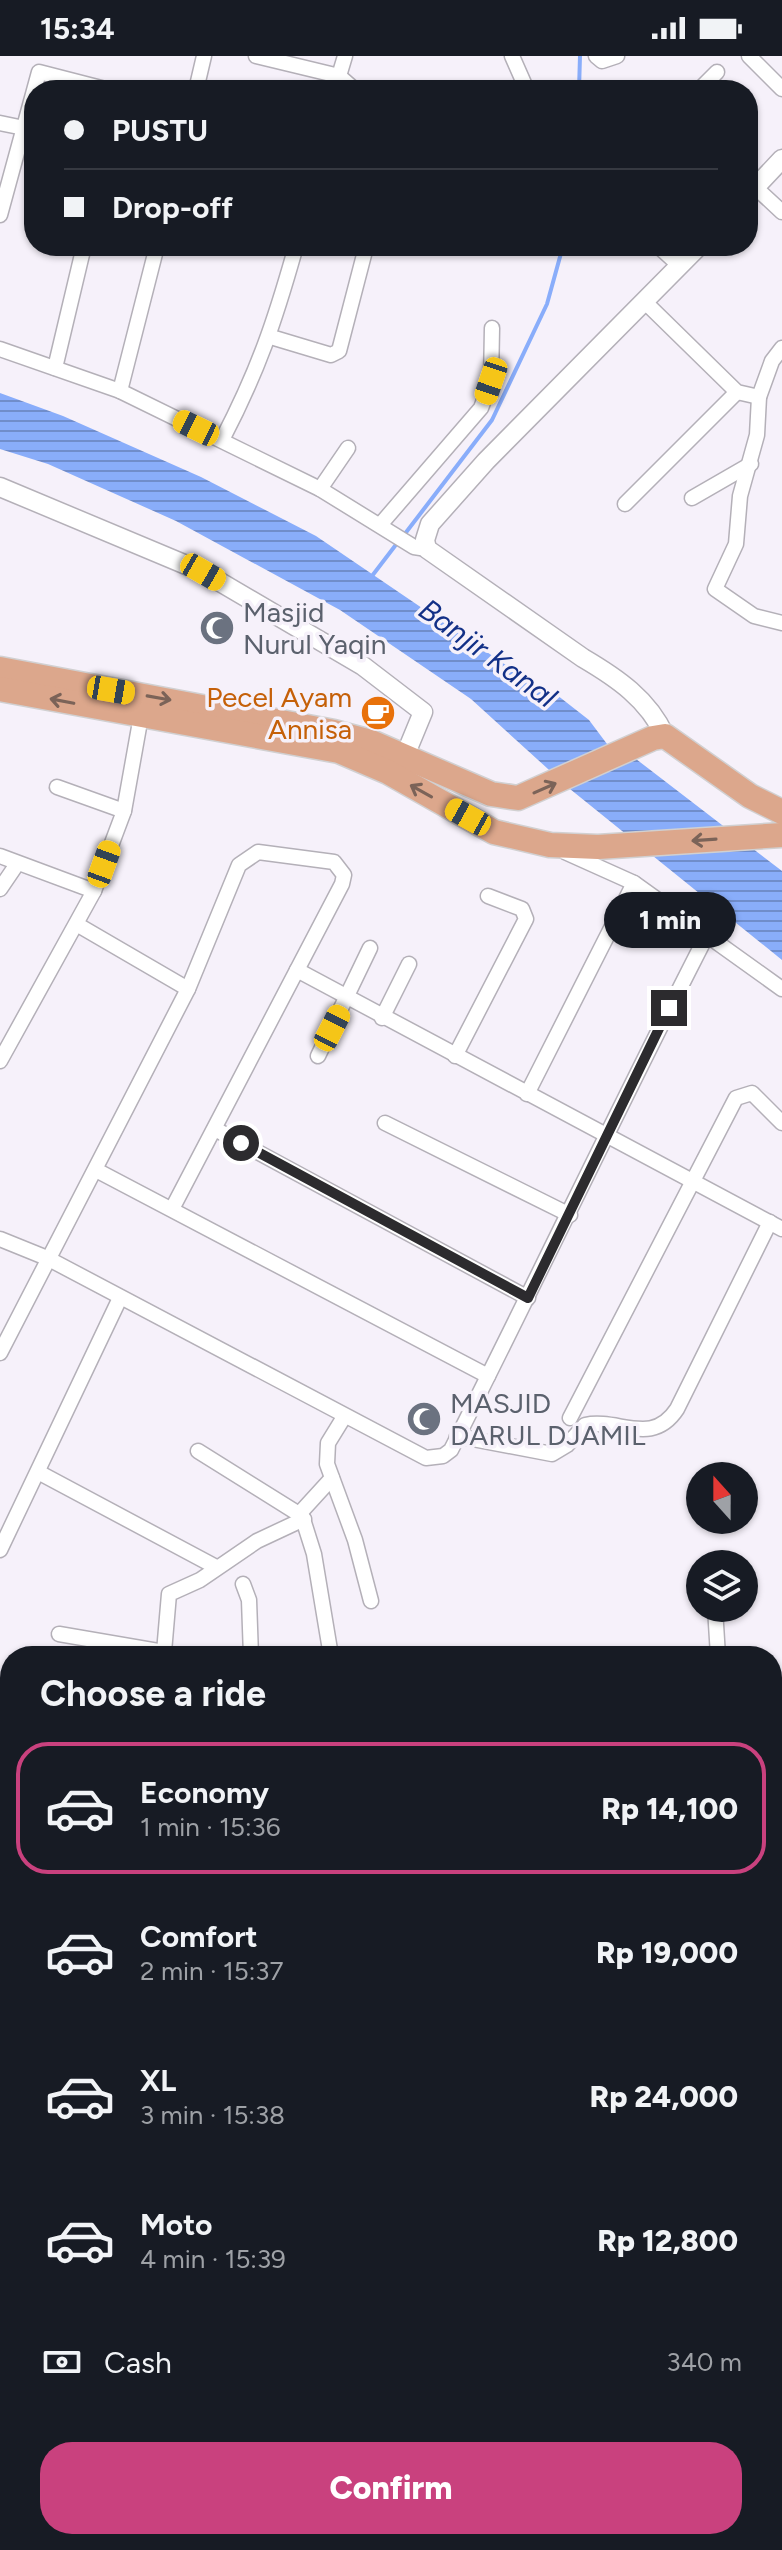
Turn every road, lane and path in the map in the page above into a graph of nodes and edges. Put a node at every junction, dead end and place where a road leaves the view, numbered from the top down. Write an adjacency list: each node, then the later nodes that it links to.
1 (42, 56): 9 (street)
2 (204, 56): 14 (street)
3 (256, 56): 11 (street)
4 (345, 56): 11 (street)
5 (512, 56): 16 (street)
6 (596, 56): 7 (street)
7 (617, 56)
8 (749, 56): 18 (street)
9 (39, 72): 12 (street); 13 (street)
10 (717, 72): 17 (street)
11 (339, 76): 15 (street)
12 (37, 80)
13 (70, 80)
14 (198, 80)
15 (344, 80)
16 (523, 80)
17 (709, 80)
18 (782, 89)
19 (0, 123): 20 (street)
20 (24, 128): 25 (street)
21 (782, 159): 22 (street)
22 (758, 185)
23 (758, 195): 24 (street)
24 (782, 212)
25 (0, 215)
26 (82, 256): 38 (street)
27 (154, 256): 39 (street)
28 (293, 256): 35 (street)
29 (364, 256): 35 (street)
30 (669, 256): 32 (street)
31 (690, 256): 32 (street)
32 (680, 266): 33 (street)
33 (645, 302): 40 (street); 50 (street)
34 (492, 328): 49 (street)
35 (271, 337): 42 (street)
36 (782, 348): 41 (street)
37 (0, 349): 38 (street)
38 (55, 368): 39 (street)
39 (120, 391): 42 (street)
40 (737, 392): 41 (street); 48 (street)
41 (759, 397): 44 (street)
42 (222, 440): 46 (street)
43 (348, 448): 46 (street)
44 (751, 464): 47 (street); 51 (street)
45 (0, 487): 57 (street)
46 (320, 489): 49 (street)
47 (692, 498)
48 (625, 504)
49 (382, 527): 50 (street)
50 (420, 548): 56 (street)
51 (782, 623)
52 (0, 669): 55 (main road, one-way to 55)
53 (0, 689): 54 (main road, one-way to 53)
54 (141, 716): 55 (main road); 59 (street)
55 (288, 731): 57 (main road); 62 (main road, one-way to 55)
56 (655, 739): 57 (main road, one-way to 56); 60 (main road)
57 (404, 758)
58 (57, 787): 59 (street)
59 (124, 811): 67 (street)
60 (782, 812)
61 (782, 835): 62 (main road, one-way to 62)
62 (550, 845): 65 (street)
63 (0, 856): 64 (street)
64 (17, 864): 66 (street); 67 (street)
65 (634, 883): 70 (street); 81 (street)
66 (0, 889)
67 (94, 891): 69 (street)
68 (488, 896): 79 (street)
69 (78, 925): 74 (street); 80 (street)
70 (708, 933): 75 (street); 85 (street)
71 (370, 948): 76 (street)
72 (409, 964): 77 (street)
73 (297, 970): 74 (street); 76 (street); 84 (street)
74 (188, 989): 86 (street)
75 (782, 989)
76 (347, 999): 77 (street); 78 (street)
77 (382, 1018): 79 (street)
78 (318, 1056)
79 (455, 1056): 81 (street)
80 (0, 1061)
81 (527, 1094): 85 (street)
82 (385, 1123): 89 (street)
83 (782, 1123): 87 (street)
84 (215, 1129): 88 (street); 94 (street)
85 (605, 1135): 87 (street); 89 (street)
86 (96, 1170): 88 (street); 92 (street)
87 (690, 1181): 90 (street); 98 (street)
88 (172, 1209): 96 (street)
89 (570, 1215): 94 (street)
90 (776, 1225): 99 (street)
91 (0, 1239): 92 (street)
92 (47, 1258): 93 (street); 95 (street)
93 (120, 1298): 97 (street); 101 (street)
94 (528, 1298): 96 (street)
95 (0, 1353)
96 (488, 1376): 99 (street)
97 (344, 1417): 99 (street); 102 (street)
98 (570, 1418)
99 (457, 1436)
100 (198, 1451): 103 (street)
101 (38, 1472): 104 (street); 105 (street)
102 (332, 1478): 103 (street); 107 (street)
103 (302, 1516): 105 (street); 113 (street)
104 (0, 1550)
105 (216, 1567): 111 (street)
106 (243, 1584): 112 (street)
107 (371, 1601)
108 (716, 1622): 114 (street)
109 (59, 1634): 110 (street)
110 (122, 1646)
111 (164, 1646)
112 (251, 1646)
113 (329, 1646)
114 (717, 1646)

